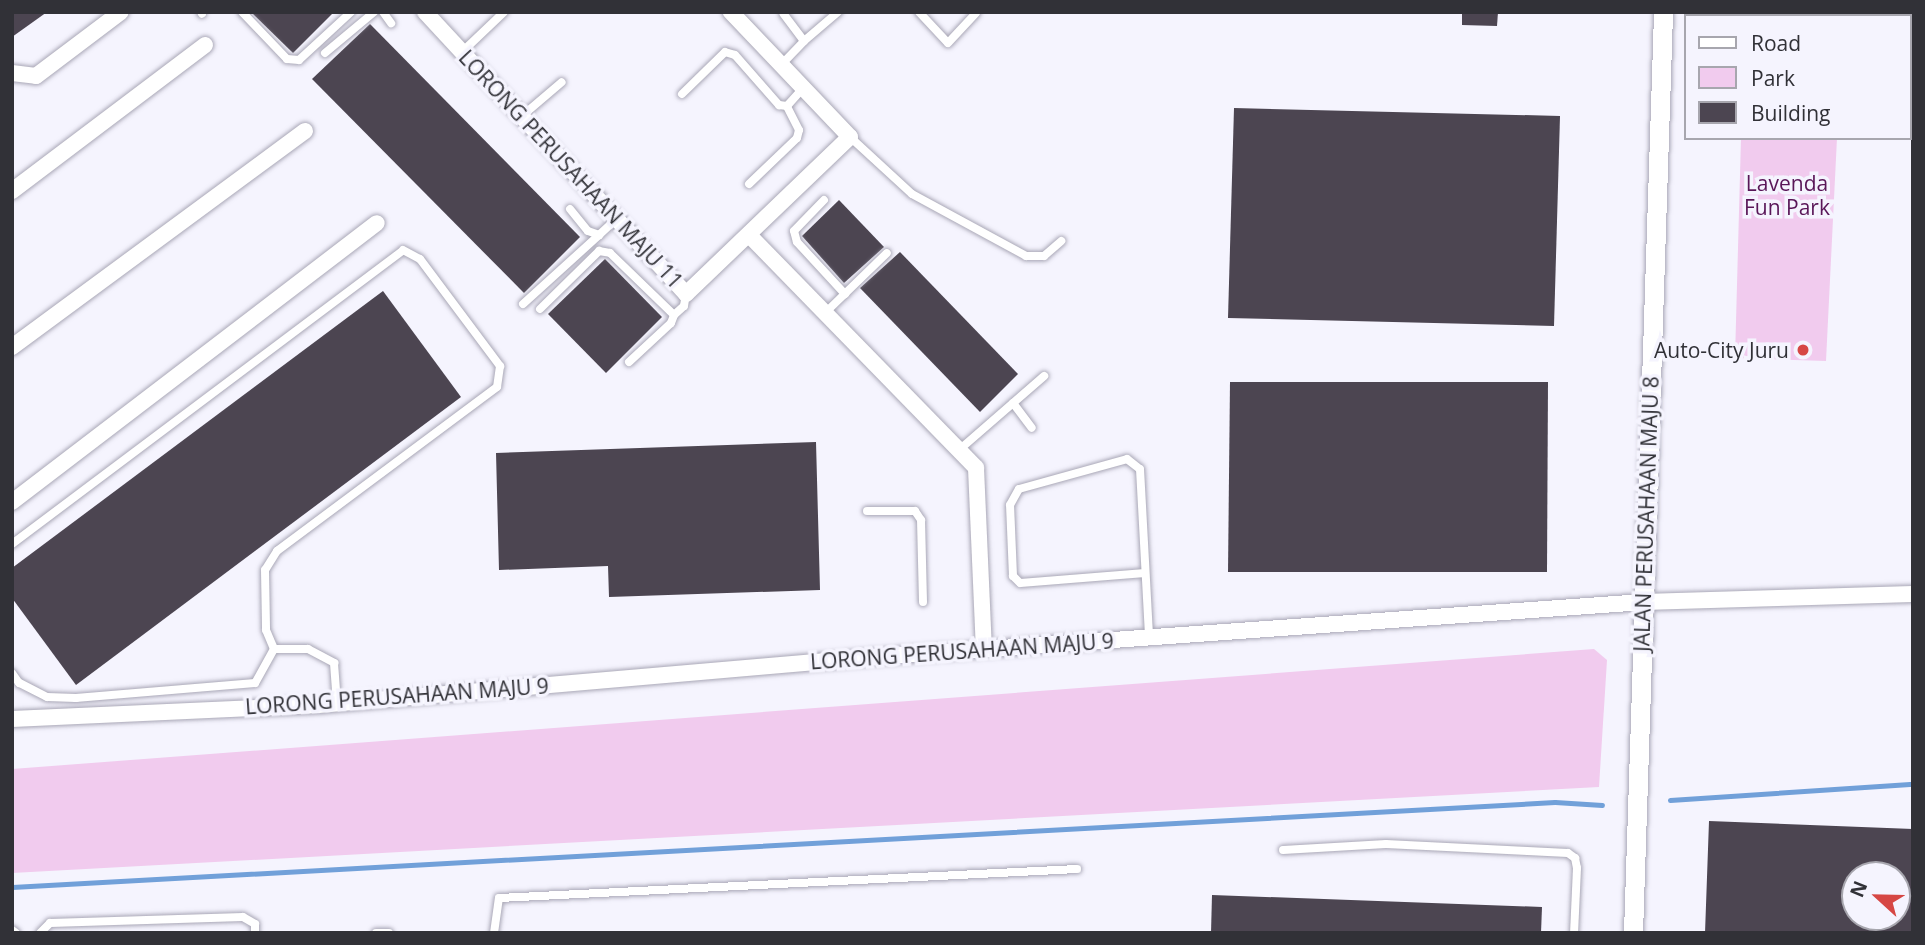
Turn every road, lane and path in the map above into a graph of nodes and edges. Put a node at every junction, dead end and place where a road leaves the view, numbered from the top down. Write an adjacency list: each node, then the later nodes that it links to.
1 (121, 12): 20 (street)
2 (242, 12): 3 (lane)
3 (351, 12)
4 (374, 12): 18 (lane)
5 (383, 12): 14 (lane)
6 (425, 12): 17 (street, LORONG PERUSAHAAN MAJU 11)
7 (504, 12): 17 (lane)
8 (731, 12): 19 (street)
9 (838, 12): 15 (lane)
10 (919, 12): 12 (lane)
11 (1663, 12): 56 (street, JALAN PERUSAHAAN MAJU 8)
12 (976, 13)
13 (783, 14): 15 (lane)
14 (391, 23)
15 (804, 41): 19 (lane)
16 (205, 45): 29 (street)
17 (462, 52): 25 (street, LORONG PERUSAHAAN MAJU 11)
18 (325, 53)
19 (781, 65): 22 (street)
20 (12, 73)
21 (562, 82): 25 (lane)
22 (803, 88): 24 (lane); 27 (street)
23 (682, 94): 24 (lane)
24 (787, 106): 28 (lane)
25 (522, 117): 32 (street, LORONG PERUSAHAAN MAJU 11)
26 (305, 131): 44 (street)
27 (850, 137): 35 (street, LORONG PERUSAHAAN MAJU 11); 36 (lane)
28 (749, 184)
29 (12, 191)
30 (824, 200): 39 (lane)
31 (570, 209): 34 (lane)
32 (616, 219): 34 (lane); 38 (street, LORONG PERUSAHAAN MAJU 11)
33 (377, 223): 50 (street)
34 (599, 234): 40 (lane)
35 (749, 235): 38 (street, LORONG PERUSAHAAN MAJU 11); 42 (street)
36 (1061, 242)
37 (887, 253): 39 (lane)
38 (686, 294): 43 (lane)
39 (845, 294): 42 (lane)
40 (523, 304)
41 (540, 309): 43 (lane)
42 (825, 313): 49 (street)
43 (674, 314): 45 (lane)
44 (12, 347)
45 (629, 362)
46 (1044, 376): 47 (lane)
47 (1013, 402): 48 (lane); 49 (lane)
48 (1032, 428)
49 (959, 450): 59 (street)
50 (12, 502)
51 (867, 511): 55 (lane)
52 (12, 544): 58 (lane)
53 (1145, 573): 53 (lane); 57 (lane)
54 (1913, 594): 56 (street, LORONG PERUSAHAAN MAJU 9)
55 (923, 602)
56 (1643, 603): 57 (street, LORONG PERUSAHAAN MAJU 9); 71 (street, JALAN PERUSAHAAN MAJU 8)
57 (1149, 637): 59 (street, LORONG PERUSAHAAN MAJU 9)
58 (274, 649): 60 (lane); 61 (lane)
59 (984, 649): 61 (street, LORONG PERUSAHAAN MAJU 9)
60 (12, 673)
61 (337, 704): 62 (street, LORONG PERUSAHAAN MAJU 9)
62 (12, 719)
63 (1283, 850): 70 (lane)
64 (1077, 869): 69 (lane)
65 (40, 933): 66 (lane)
66 (255, 933)
67 (376, 933): 68 (lane)
68 (390, 933)
69 (494, 933)
70 (1574, 933)
71 (1633, 933)

